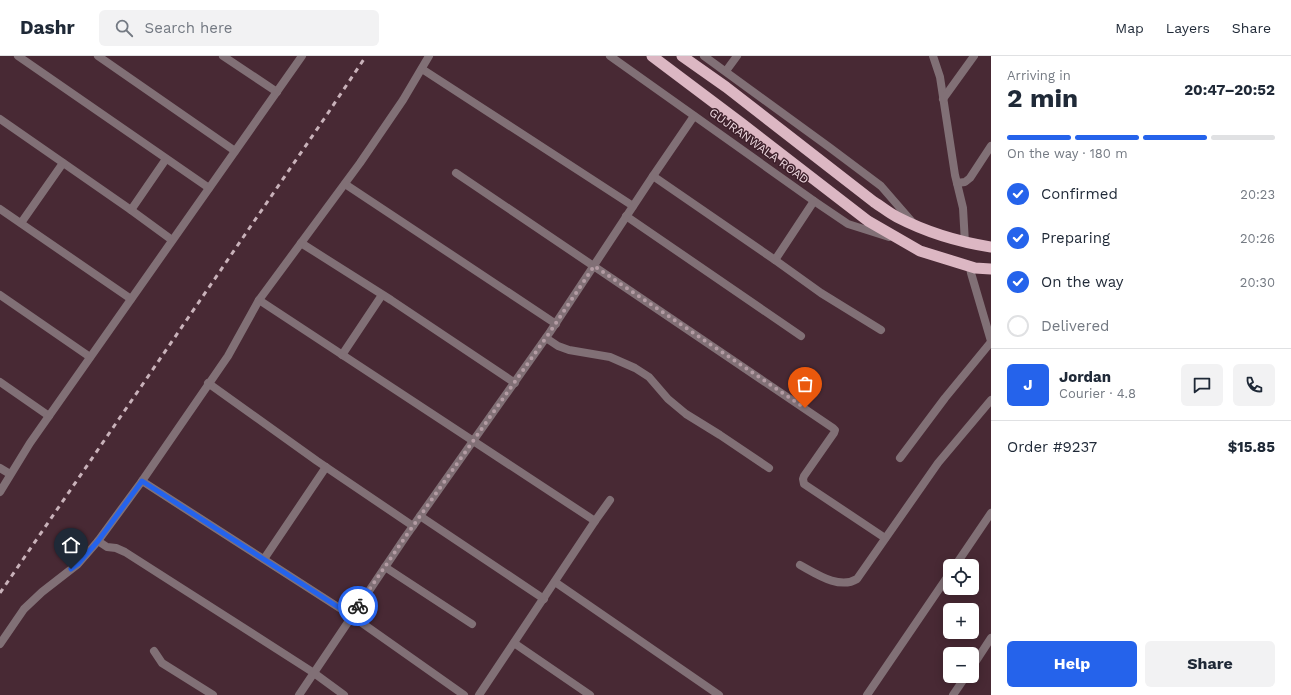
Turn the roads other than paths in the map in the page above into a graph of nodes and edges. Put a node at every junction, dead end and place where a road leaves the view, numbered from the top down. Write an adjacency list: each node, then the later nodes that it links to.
1 (18, 56): 21 (street)
2 (98, 56): 20 (street)
3 (223, 56): 15 (street)
4 (302, 56): 15 (street)
5 (429, 56): 13 (street)
6 (610, 56): 17 (street, GUJRANWALA ROAD)
7 (652, 56): 36 (highway, GUJRANWALA ROAD)
8 (682, 56): 34 (highway, GUJRANWALA ROAD)
9 (704, 56): 14 (street, GUJRANWALA ROAD)
10 (737, 56): 14 (street)
11 (933, 56): 16 (street)
12 (974, 56): 16 (street)
13 (422, 69): 26 (street); 29 (street)
14 (726, 71): 34 (street, GUJRANWALA ROAD)
15 (276, 92): 20 (street)
16 (943, 99): 25 (street)
17 (694, 116): 24 (street); 28 (street, GUJRANWALA ROAD)
18 (0, 120): 22 (street)
19 (991, 146): 25 (street)
20 (235, 151): 27 (street)
21 (166, 159): 27 (street); 31 (street)
22 (63, 163): 31 (street); 33 (street)
23 (456, 173): 41 (street)
24 (653, 176): 29 (street); 40 (street)
25 (957, 183): 38 (street)
26 (345, 184): 37 (street); 48 (street)
27 (209, 188): 35 (street)
28 (814, 201): 36 (street, GUJRANWALA ROAD); 40 (street)
29 (633, 206): 32 (street)
30 (0, 209): 33 (street)
31 (131, 210): 35 (street)
32 (626, 216): 41 (street); 50 (street)
33 (21, 223): 46 (street)
34 (916, 226): 38 (highway, GUJRANWALA ROAD)
35 (172, 240): 46 (street)
36 (901, 241): 42 (highway, GUJRANWALA ROAD)
37 (302, 243): 45 (street); 47 (street)
38 (965, 243): 39 (highway, GUJRANWALA ROAD)
39 (991, 247)
40 (775, 260): 49 (street)
41 (594, 266): 48 (street); 73 (street)
42 (970, 266): 43 (highway, GUJRANWALA ROAD); 52 (street)
43 (991, 268)
44 (0, 295): 54 (street)
45 (382, 295): 53 (street); 57 (street)
46 (131, 299): 54 (street)
47 (259, 300): 53 (street); 56 (street)
48 (556, 324): 51 (street)
49 (881, 330)
50 (801, 336)
51 (546, 338): 57 (street); 64 (street)
52 (991, 342): 61 (street)
53 (342, 355): 60 (street)
54 (90, 358): 59 (street)
55 (0, 382): 59 (street)
56 (208, 383): 62 (street); 66 (street)
57 (514, 383): 60 (street)
58 (991, 400): 73 (street)
59 (49, 416): 65 (street)
60 (474, 441): 70 (street); 71 (street)
61 (900, 458)
62 (326, 467): 72 (street); 75 (street)
63 (0, 468): 65 (street)
64 (769, 468)
65 (10, 474): 67 (street)
66 (142, 481): 74 (street); 75 (street)
67 (0, 492)
68 (610, 500): 71 (street)
69 (991, 513): 76 (street)
70 (420, 516): 72 (street); 81 (street)
71 (595, 521): 79 (street)
72 (413, 526): 78 (street)
73 (885, 538): 77 (street)
74 (98, 541): 86 (street); 89 (street)
75 (264, 559): 82 (street)
76 (960, 559)
77 (800, 564)
78 (385, 566): 82 (street); 83 (street)
79 (554, 582): 81 (street); 97 (street)
80 (943, 583): 98 (street)
81 (544, 599): 85 (street)
82 (352, 616): 89 (street); 94 (street)
83 (472, 624)
84 (991, 638): 88 (street)
85 (514, 643): 95 (street); 96 (street)
86 (0, 644)
87 (154, 651): 91 (street)
88 (979, 656)
89 (314, 673): 92 (street); 93 (street)
90 (961, 683): 99 (street)
91 (212, 695)
92 (299, 695)
93 (344, 695)
94 (464, 695)
95 (479, 695)
96 (590, 695)
97 (719, 695)
98 (867, 695)
99 (953, 695)

